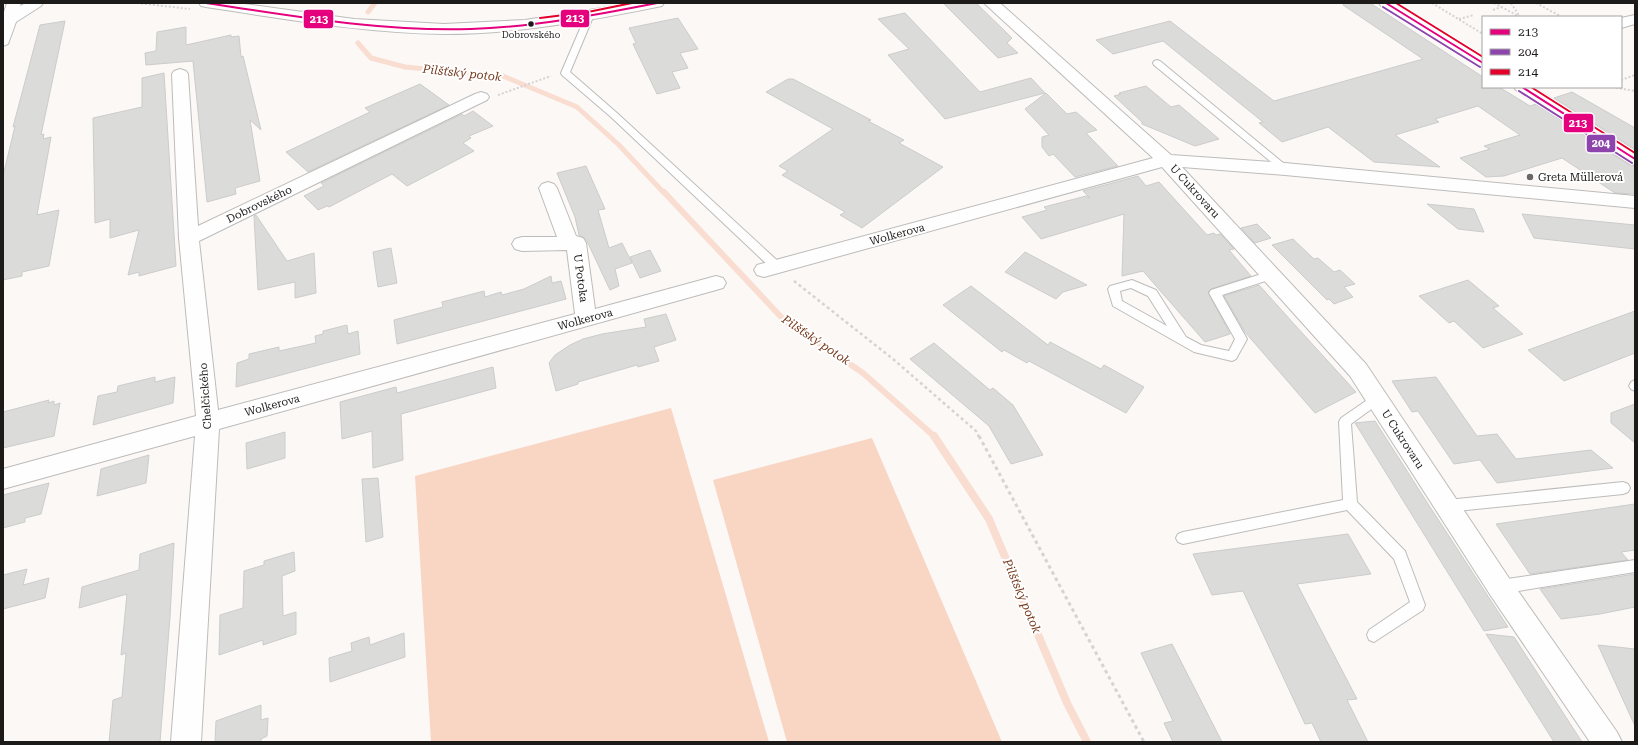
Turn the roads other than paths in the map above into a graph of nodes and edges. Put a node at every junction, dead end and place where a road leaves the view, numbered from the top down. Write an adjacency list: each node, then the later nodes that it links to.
1 (14, 3): 9 (street)
2 (36, 3): 9 (street)
3 (206, 3): 7 (street)
4 (657, 3): 8 (street)
5 (991, 3): 19 (street, U Cukrovaru)
6 (1386, 3): 13 (street)
7 (240, 5): 8 (street)
8 (589, 16): 26 (lane)
9 (10, 19): 12 (street)
10 (1635, 19): 11 (street)
11 (1622, 23)
12 (3, 41)
13 (1482, 62)
14 (1158, 63): 20 (lane)
15 (180, 74): 23 (street, Chelčického)
16 (1524, 88): 18 (street)
17 (481, 97): 23 (street, Dobrovského)
18 (1635, 159)
19 (1166, 160): 20 (street, U Cukrovaru); 26 (street, Wolkerova); 27 (street, U Cukrovaru)
20 (1284, 169): 22 (street, U Cukrovaru)
21 (548, 188): 25 (street, U Potoka)
22 (1635, 202)
23 (189, 238): 32 (street, Chelčického)
24 (522, 244): 25 (street, U Potoka)
25 (569, 244): 29 (street, U Potoka)
26 (770, 268)
27 (1271, 275): 30 (lane); 31 (street, U Cukrovaru)
28 (716, 283): 29 (street, Wolkerova)
29 (586, 319): 32 (street, Wolkerova)
30 (1182, 340): 30 (lane)
31 (1377, 399): 35 (lane); 36 (street, U Cukrovaru)
32 (208, 422): 33 (street, Wolkerova); 41 (street, Chelčického)
33 (3, 479)
34 (1623, 488): 36 (lane)
35 (1350, 504): 37 (lane); 40 (lane)
36 (1447, 506): 39 (street, U Cukrovaru)
37 (1183, 538)
38 (1635, 566): 39 (lane)
39 (1500, 587): 42 (street, U Cukrovaru)
40 (1374, 635)
41 (186, 742)
42 (1607, 742)

